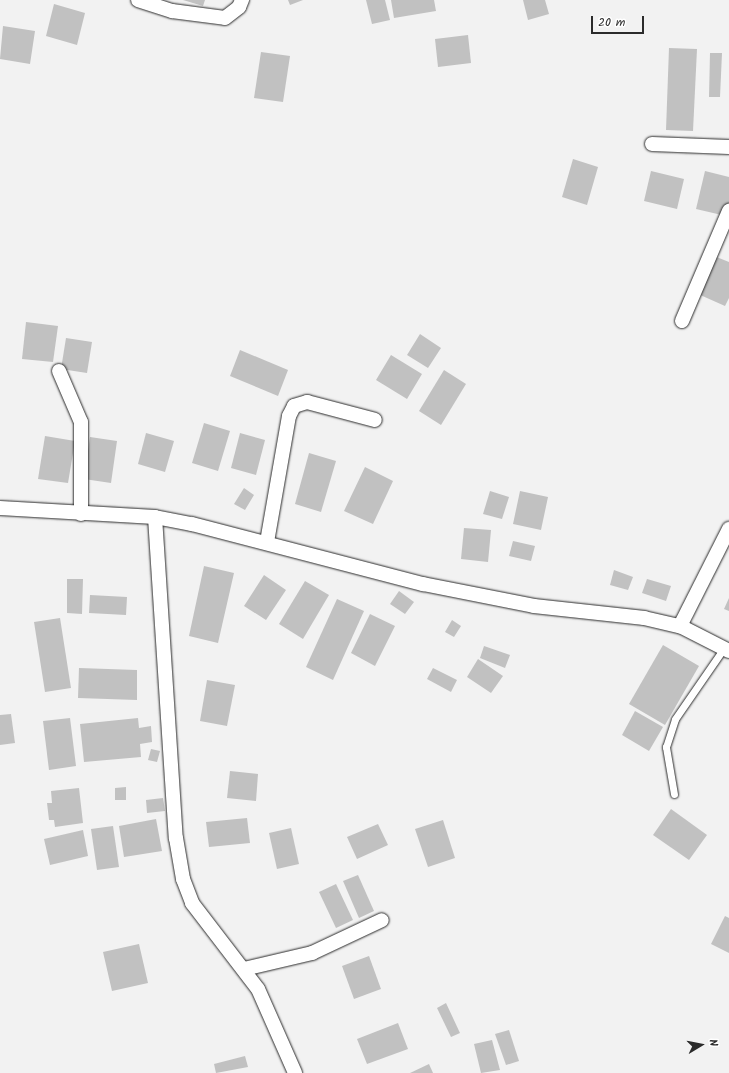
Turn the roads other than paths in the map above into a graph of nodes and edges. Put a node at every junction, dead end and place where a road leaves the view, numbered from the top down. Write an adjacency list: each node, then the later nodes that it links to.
1 (138, 0): 2 (street)
2 (242, 0)
3 (652, 144): 4 (street)
4 (729, 148)
5 (729, 212): 6 (street)
6 (682, 321)
7 (60, 372): 10 (street)
8 (374, 420): 13 (street)
9 (0, 508): 10 (street)
10 (81, 514): 11 (street)
11 (155, 517): 13 (street); 18 (street)
12 (729, 529): 14 (street)
13 (267, 542): 14 (street)
14 (680, 626): 15 (street)
15 (726, 650): 16 (lane)
16 (674, 794)
17 (382, 920): 18 (street)
18 (244, 969): 19 (street)
19 (296, 1073)

